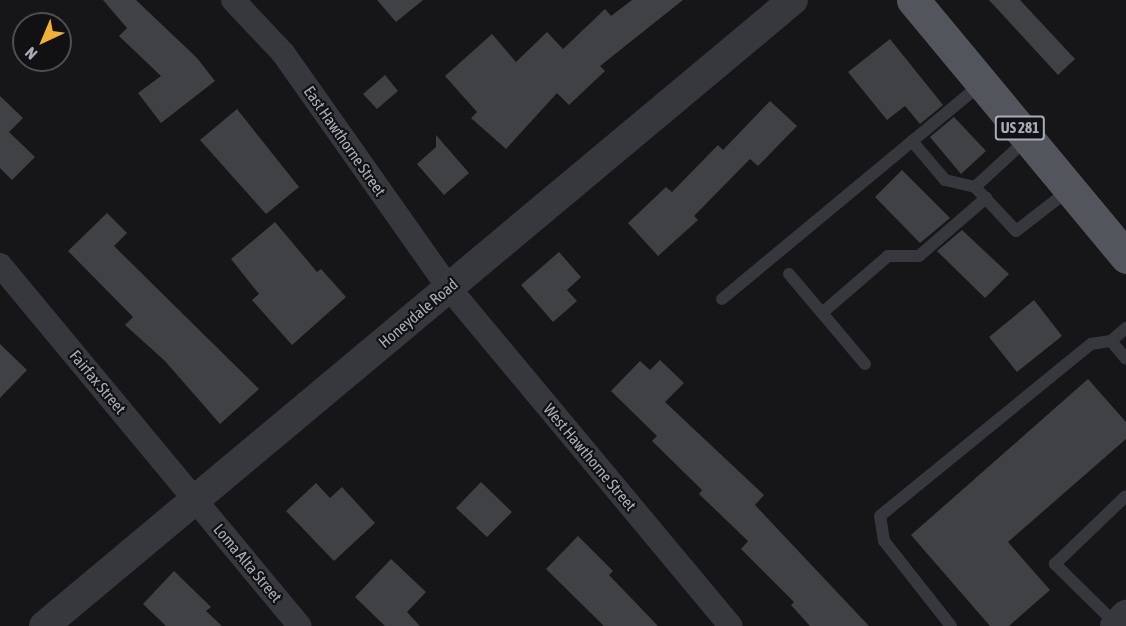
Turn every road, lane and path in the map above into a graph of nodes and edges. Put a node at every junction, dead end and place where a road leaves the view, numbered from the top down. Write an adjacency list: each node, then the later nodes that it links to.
1 (233, 0): 13 (street, East Hawthorne Street)
2 (793, 0): 13 (street, Honeydale Road)
3 (913, 0): 4 (main road, US 281)
4 (983, 82): 5 (main road, US 281); 6 (lane)
5 (1029, 138): 7 (lane); 8 (main road, US 281)
6 (912, 141): 7 (lane); 14 (lane)
7 (975, 187): 9 (lane)
8 (1070, 189): 9 (lane); 10 (main road, US 281)
9 (986, 198): 15 (lane)
10 (1126, 257)
11 (0, 265): 21 (street, Fairfax Street)
12 (789, 274): 15 (lane)
13 (449, 288): 21 (street, Honeydale Road); 25 (street, West Hawthorne Street)
14 (723, 299)
15 (822, 313): 19 (lane)
16 (1126, 328): 17 (lane)
17 (1111, 341): 18 (lane); 26 (lane)
18 (1126, 359)
19 (865, 364)
20 (1126, 496): 22 (lane)
21 (196, 499): 23 (street, Honeydale Road); 24 (street, Loma Alta Street)
22 (1119, 622)
23 (44, 626)
24 (300, 626)
25 (730, 626)
26 (951, 626)

